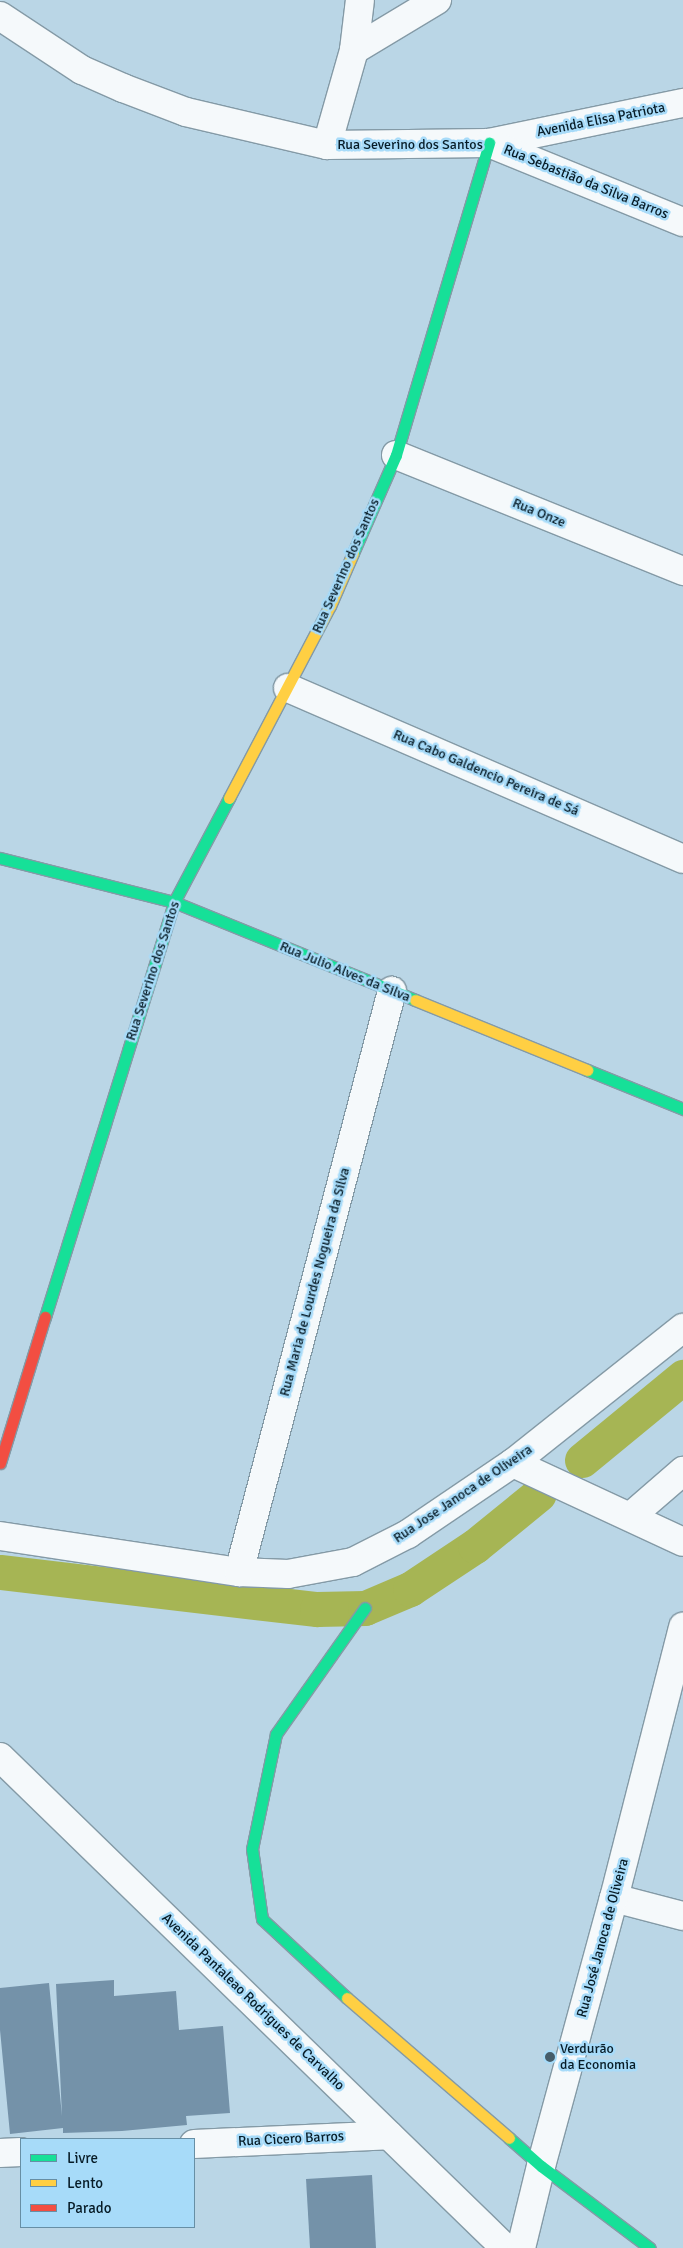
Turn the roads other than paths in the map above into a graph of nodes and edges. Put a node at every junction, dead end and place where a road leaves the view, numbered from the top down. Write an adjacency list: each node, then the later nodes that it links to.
1 (360, 0): 4 (street)
2 (437, 0): 4 (street)
3 (0, 16): 7 (street, Rua Severino dos Santos)
4 (354, 50): 7 (street)
5 (683, 104): 6 (street, Avenida Elisa Patriota)
6 (489, 143): 7 (street, Rua Severino dos Santos); 8 (street, Rua Sebastião da Silva Barros); 9 (street, Rua Severino dos Santos)
7 (327, 145)
8 (683, 222)
9 (396, 455): 10 (street, Rua Onze); 11 (street, Rua Severino dos Santos)
10 (683, 571)
11 (288, 688): 13 (street, Rua Cabo Galdencio Pereira de Sá); 14 (street, Rua Severino dos Santos)
12 (0, 858): 14 (street, Rua Julio Alves da Silva)
13 (683, 859)
14 (174, 902): 15 (street, Rua Julio Alves da Silva); 18 (street, Rua Severino dos Santos)
15 (392, 992): 16 (street, Rua Julio Alves da Silva); 24 (street, Rua Maria de Lourdes Nogueira da Silva)
16 (683, 1109)
17 (683, 1328): 19 (street, Rua Jose Janoca de Oliveira)
18 (0, 1463)
19 (513, 1463): 21 (street); 24 (street, Rua Jose Janoca de Oliveira)
20 (683, 1471): 21 (street)
21 (620, 1512): 23 (street)
22 (0, 1536): 24 (street, Rua Jose Janoca de Oliveira)
23 (683, 1542)
24 (239, 1572)
25 (365, 1608): 34 (street)
26 (683, 1627): 28 (street, Rua José Janoca de Oliveira)
27 (0, 1757): 30 (street, Avenida Pantaleao Rodrigues de Carvalho)
28 (614, 1898): 29 (street); 34 (street, Rua José Janoca de Oliveira)
29 (683, 1916)
30 (389, 2135): 31 (street, Rua Cicero Barros); 35 (street, Avenida Pantaleao Rodrigues de Carvalho)
31 (195, 2144)
32 (20, 2152): 33 (street)
33 (0, 2153)
34 (541, 2166): 36 (street, Rua José Janoca de Oliveira); 37 (street)
35 (506, 2248)
36 (521, 2248)
37 (650, 2248)

